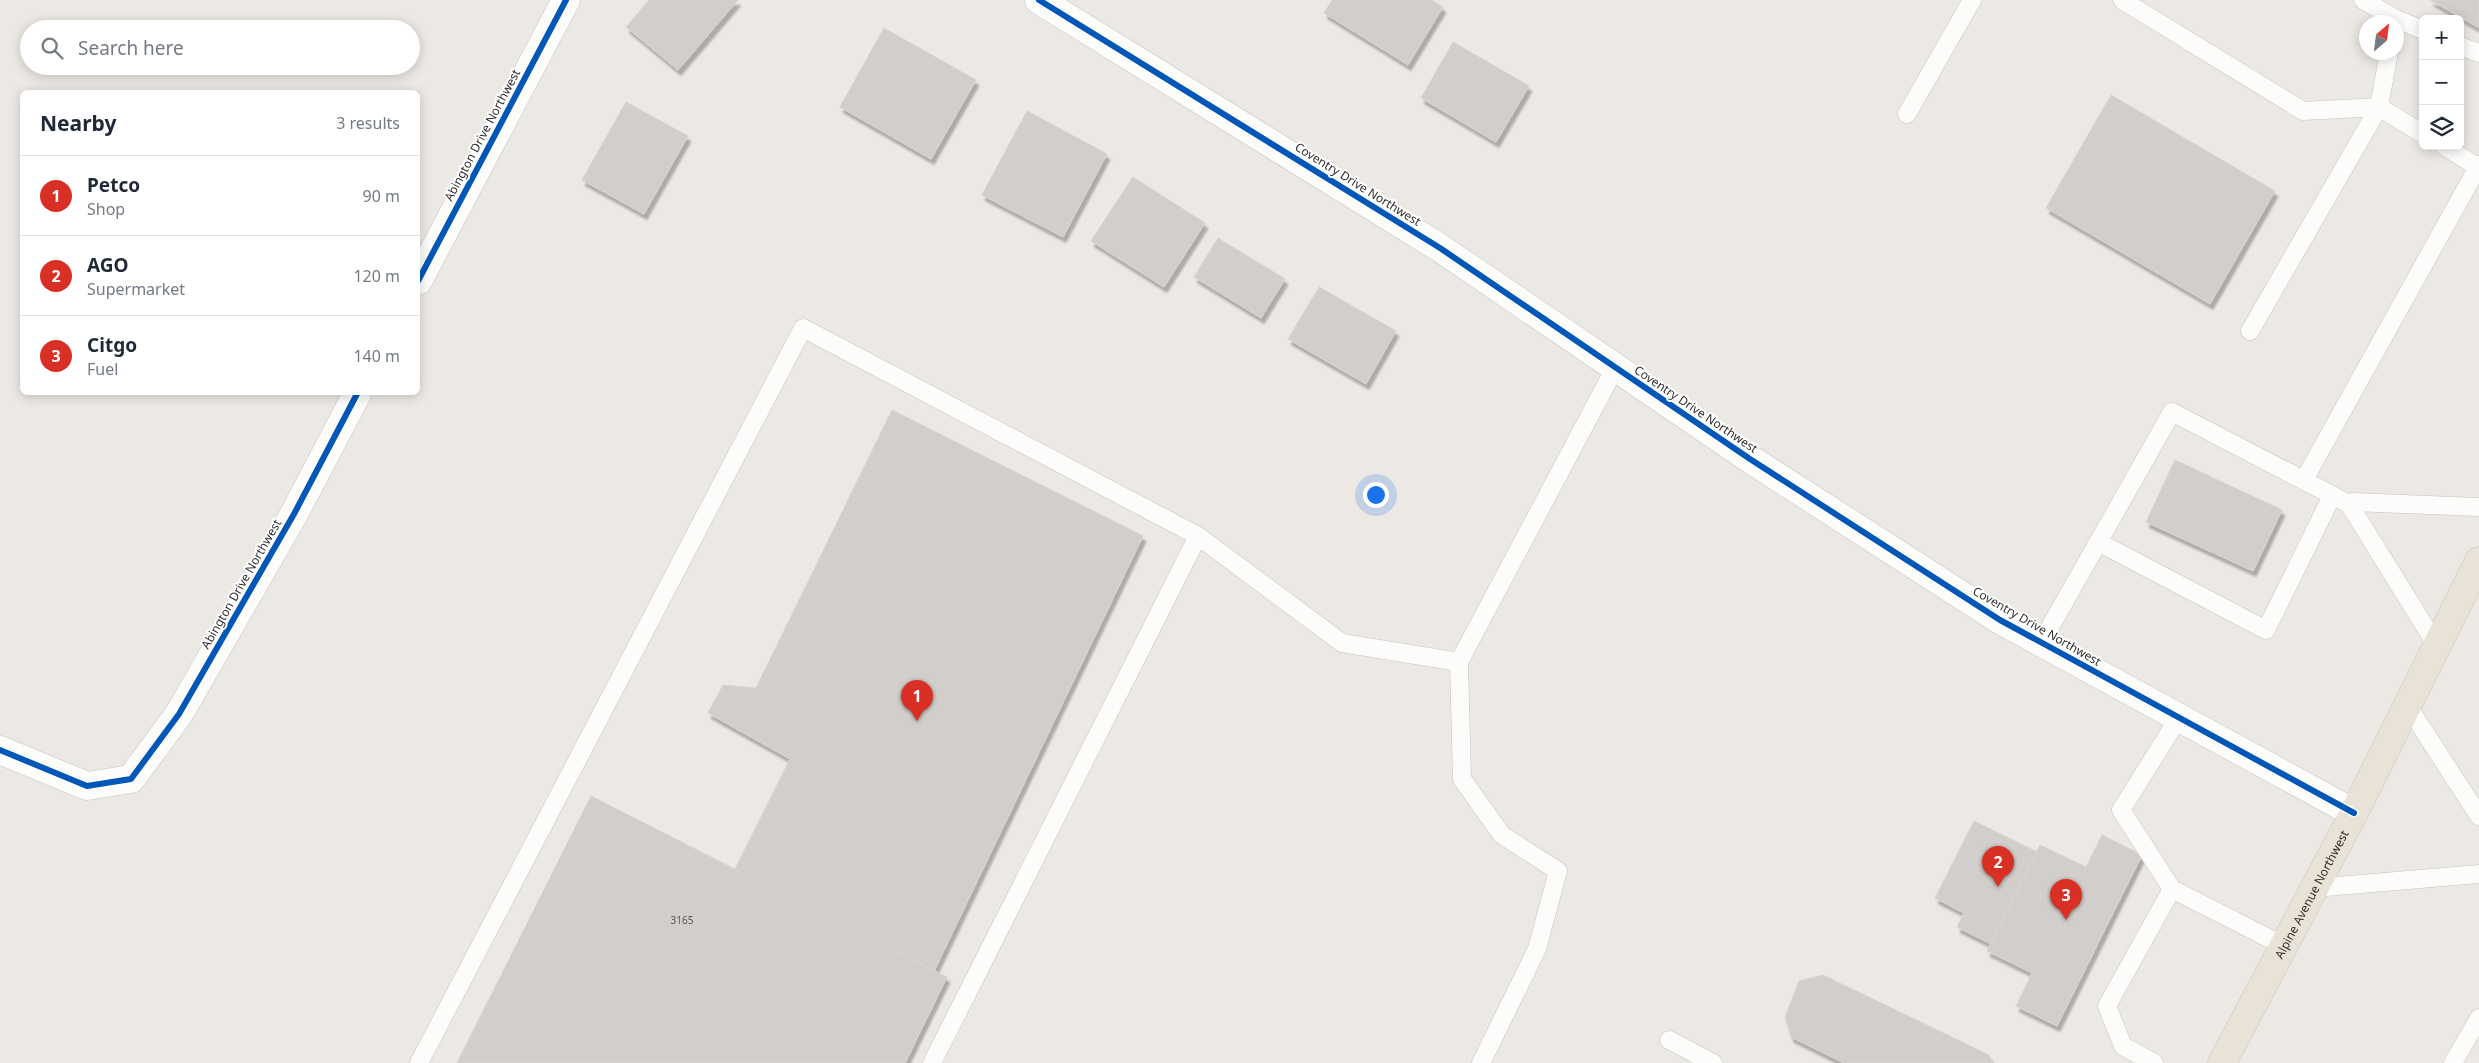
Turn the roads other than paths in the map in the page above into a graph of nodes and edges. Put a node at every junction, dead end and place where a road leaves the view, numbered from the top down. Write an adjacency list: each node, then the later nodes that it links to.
1 (566, 0): 17 (street, Abington Drive Northwest)
2 (1039, 0): 19 (street, Coventry Drive Northwest)
3 (1972, 0): 13 (lane)
4 (2122, 0): 12 (lane)
5 (2363, 0): 6 (lane)
6 (2387, 15)
7 (2404, 24): 8 (lane)
8 (2419, 29)
9 (2464, 47): 10 (lane)
10 (2479, 53)
11 (2388, 60): 12 (lane)
12 (2379, 108): 14 (lane); 18 (lane)
13 (1907, 114)
14 (2419, 132)
15 (2451, 150): 16 (lane)
16 (2479, 167): 21 (lane)
17 (420, 277)
18 (2250, 331)
19 (1615, 368): 28 (street, Coventry Drive Northwest); 30 (lane)
20 (356, 395): 33 (street, Abington Drive Northwest)
21 (2304, 480): 22 (lane); 26 (lane)
22 (2332, 496): 23 (lane); 26 (lane)
23 (2348, 504): 24 (lane); 29 (lane)
24 (2479, 507)
25 (1198, 536): 30 (lane); 42 (lane); 43 (lane)
26 (2098, 542): 28 (lane)
27 (2479, 561): 29 (highway, Alpine Avenue Northwest)
28 (2041, 643): 32 (street, Coventry Drive Northwest)
29 (2437, 646): 31 (highway, Alpine Avenue Northwest)
30 (1459, 662): 44 (lane)
31 (2407, 705): 34 (highway, Alpine Avenue Northwest); 35 (lane)
32 (2178, 719): 34 (street, Coventry Drive Northwest); 38 (lane)
33 (0, 750)
34 (2354, 813): 37 (highway, Alpine Avenue Northwest)
35 (2479, 816)
36 (2479, 874): 37 (lane)
37 (2314, 888): 39 (highway, Alpine Avenue Northwest)
38 (2172, 889): 39 (lane); 46 (lane)
39 (2284, 946): 47 (highway, Alpine Avenue Northwest)
40 (2479, 1018): 48 (lane)
41 (1669, 1040): 45 (lane)
42 (419, 1063)
43 (932, 1063)
44 (1481, 1063)
45 (1713, 1063)
46 (2154, 1063)
47 (2222, 1063)
48 (2453, 1063)

